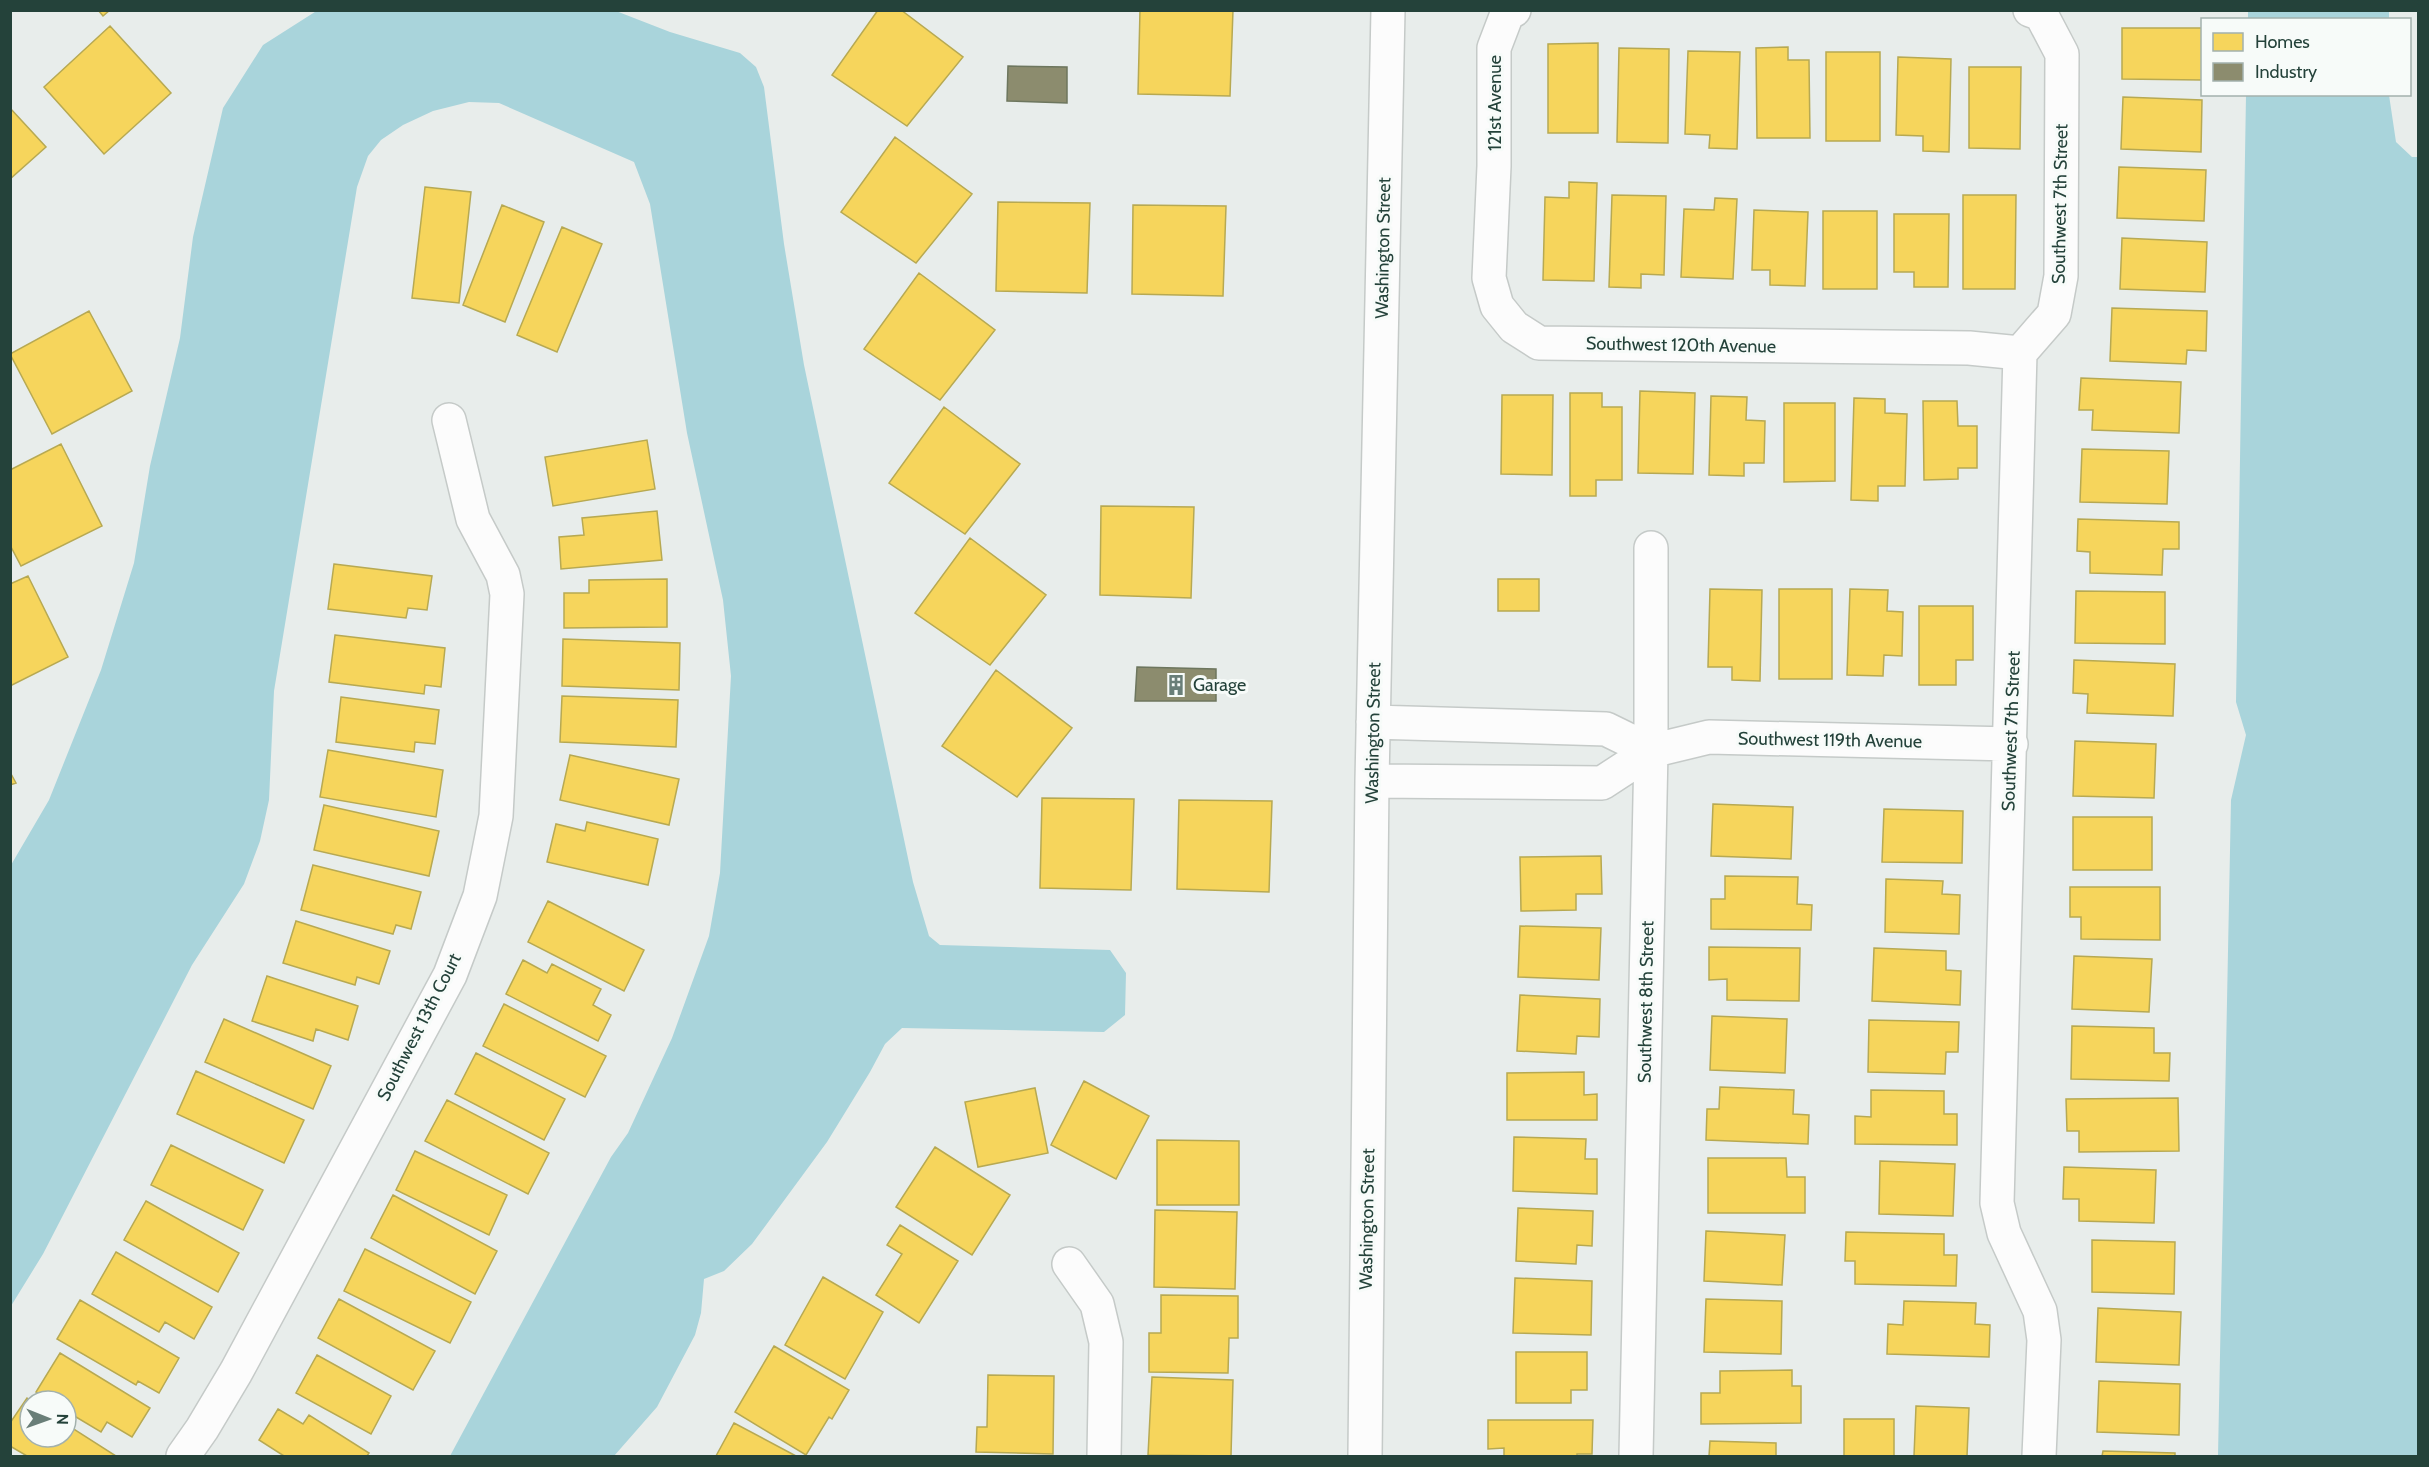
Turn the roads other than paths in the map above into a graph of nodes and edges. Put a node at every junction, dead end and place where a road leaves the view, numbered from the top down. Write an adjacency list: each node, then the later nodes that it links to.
1 (1388, 10): 8 (street, Washington Street)
2 (1514, 10): 4 (street, 121st Avenue)
3 (2036, 12): 5 (street, Southwest 7th Street)
4 (1494, 166): 5 (street, Southwest 120th Avenue)
5 (2020, 353): 9 (street, Southwest 7th Street)
6 (449, 420): 13 (street, Southwest 13th Court)
7 (1651, 548): 10 (street, Southwest 8th Street)
8 (1373, 722): 10 (street); 11 (street, Washington Street)
9 (2011, 744): 10 (street, Southwest 119th Avenue); 17 (street, Southwest 7th Street)
10 (1651, 751): 11 (street, Southwest 119th Avenue); 16 (street, Southwest 8th Street)
11 (1372, 782): 15 (street, Washington Street)
12 (1069, 1264): 14 (street)
13 (183, 1456)
14 (1104, 1456)
15 (1365, 1456)
16 (1636, 1456)
17 (2039, 1456)

